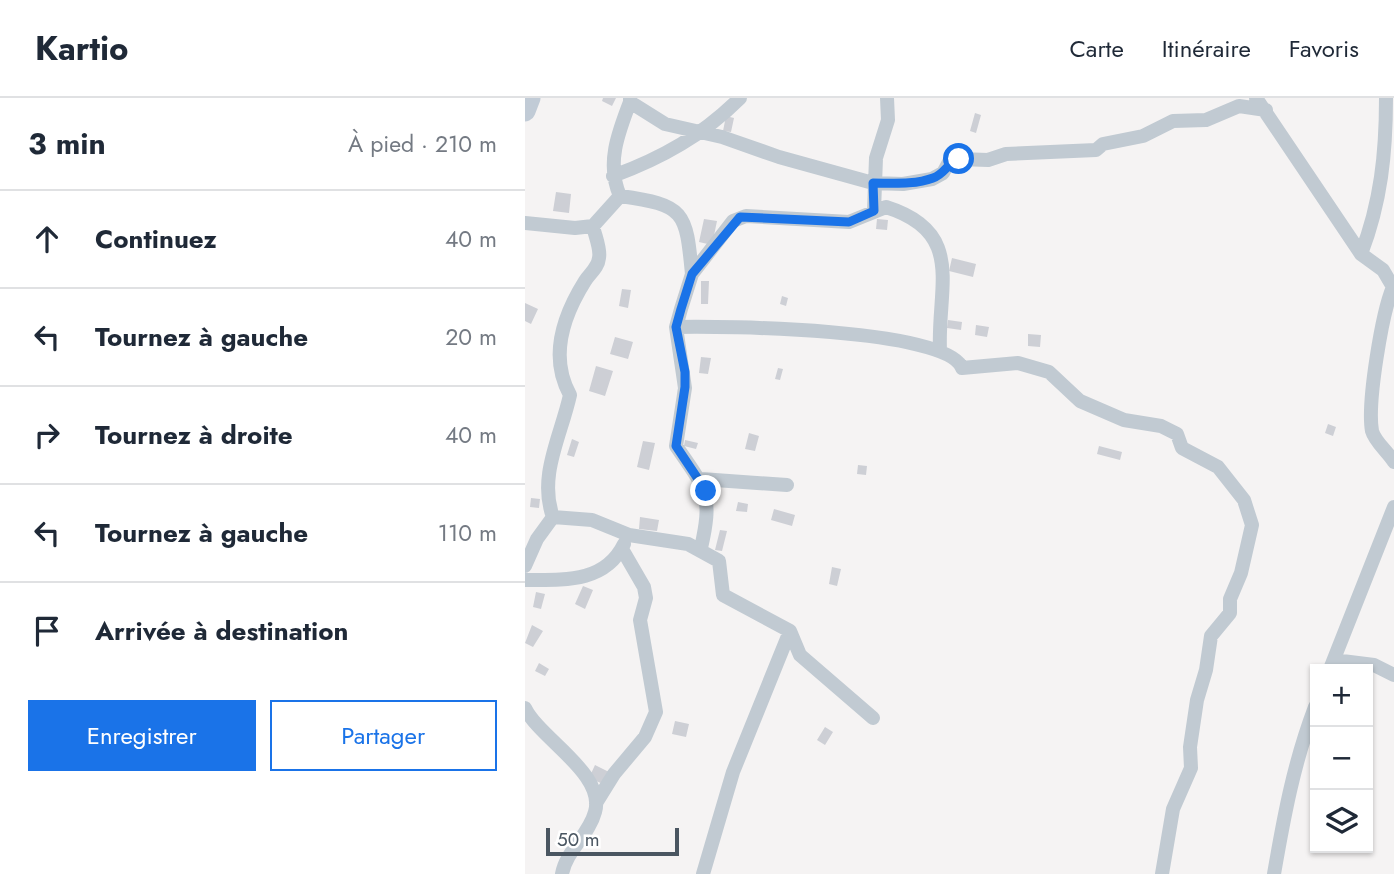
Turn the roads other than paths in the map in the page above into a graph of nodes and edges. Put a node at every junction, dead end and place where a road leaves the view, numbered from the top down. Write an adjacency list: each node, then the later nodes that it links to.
1 (530, 98): 7 (main road)
2 (740, 98): 8 (street)
3 (887, 98): 10 (street)
4 (1386, 98): 15 (street)
5 (630, 100): 8 (street); 9 (street)
6 (1261, 104): 10 (street); 15 (street)
7 (525, 111)
8 (704, 132): 9 (street); 10 (street)
9 (613, 176): 11 (street)
10 (873, 183): 12 (street)
11 (620, 197): 14 (street); 16 (street)
12 (874, 211): 16 (street); 18 (street)
13 (525, 223): 14 (street)
14 (593, 226): 23 (street)
15 (1361, 254): 19 (street)
16 (692, 274): 17 (street)
17 (676, 327): 18 (street); 20 (street)
18 (940, 350): 39 (street)
19 (1394, 462)
20 (701, 479): 21 (street); 25 (street)
21 (787, 485)
22 (1394, 507): 30 (street)
23 (553, 517): 24 (street); 27 (street)
24 (629, 535): 25 (street); 26 (street)
25 (701, 548): 29 (street)
26 (622, 549): 28 (street); 36 (street)
27 (525, 566)
28 (525, 580)
29 (790, 631): 34 (street); 38 (street)
30 (1332, 664)
31 (1373, 665): 32 (street)
32 (1394, 676)
33 (525, 708): 36 (street)
34 (873, 718)
35 (1310, 720): 40 (street)
36 (596, 803): 37 (street)
37 (562, 874)
38 (703, 874)
39 (1162, 874)
40 (1275, 874)

